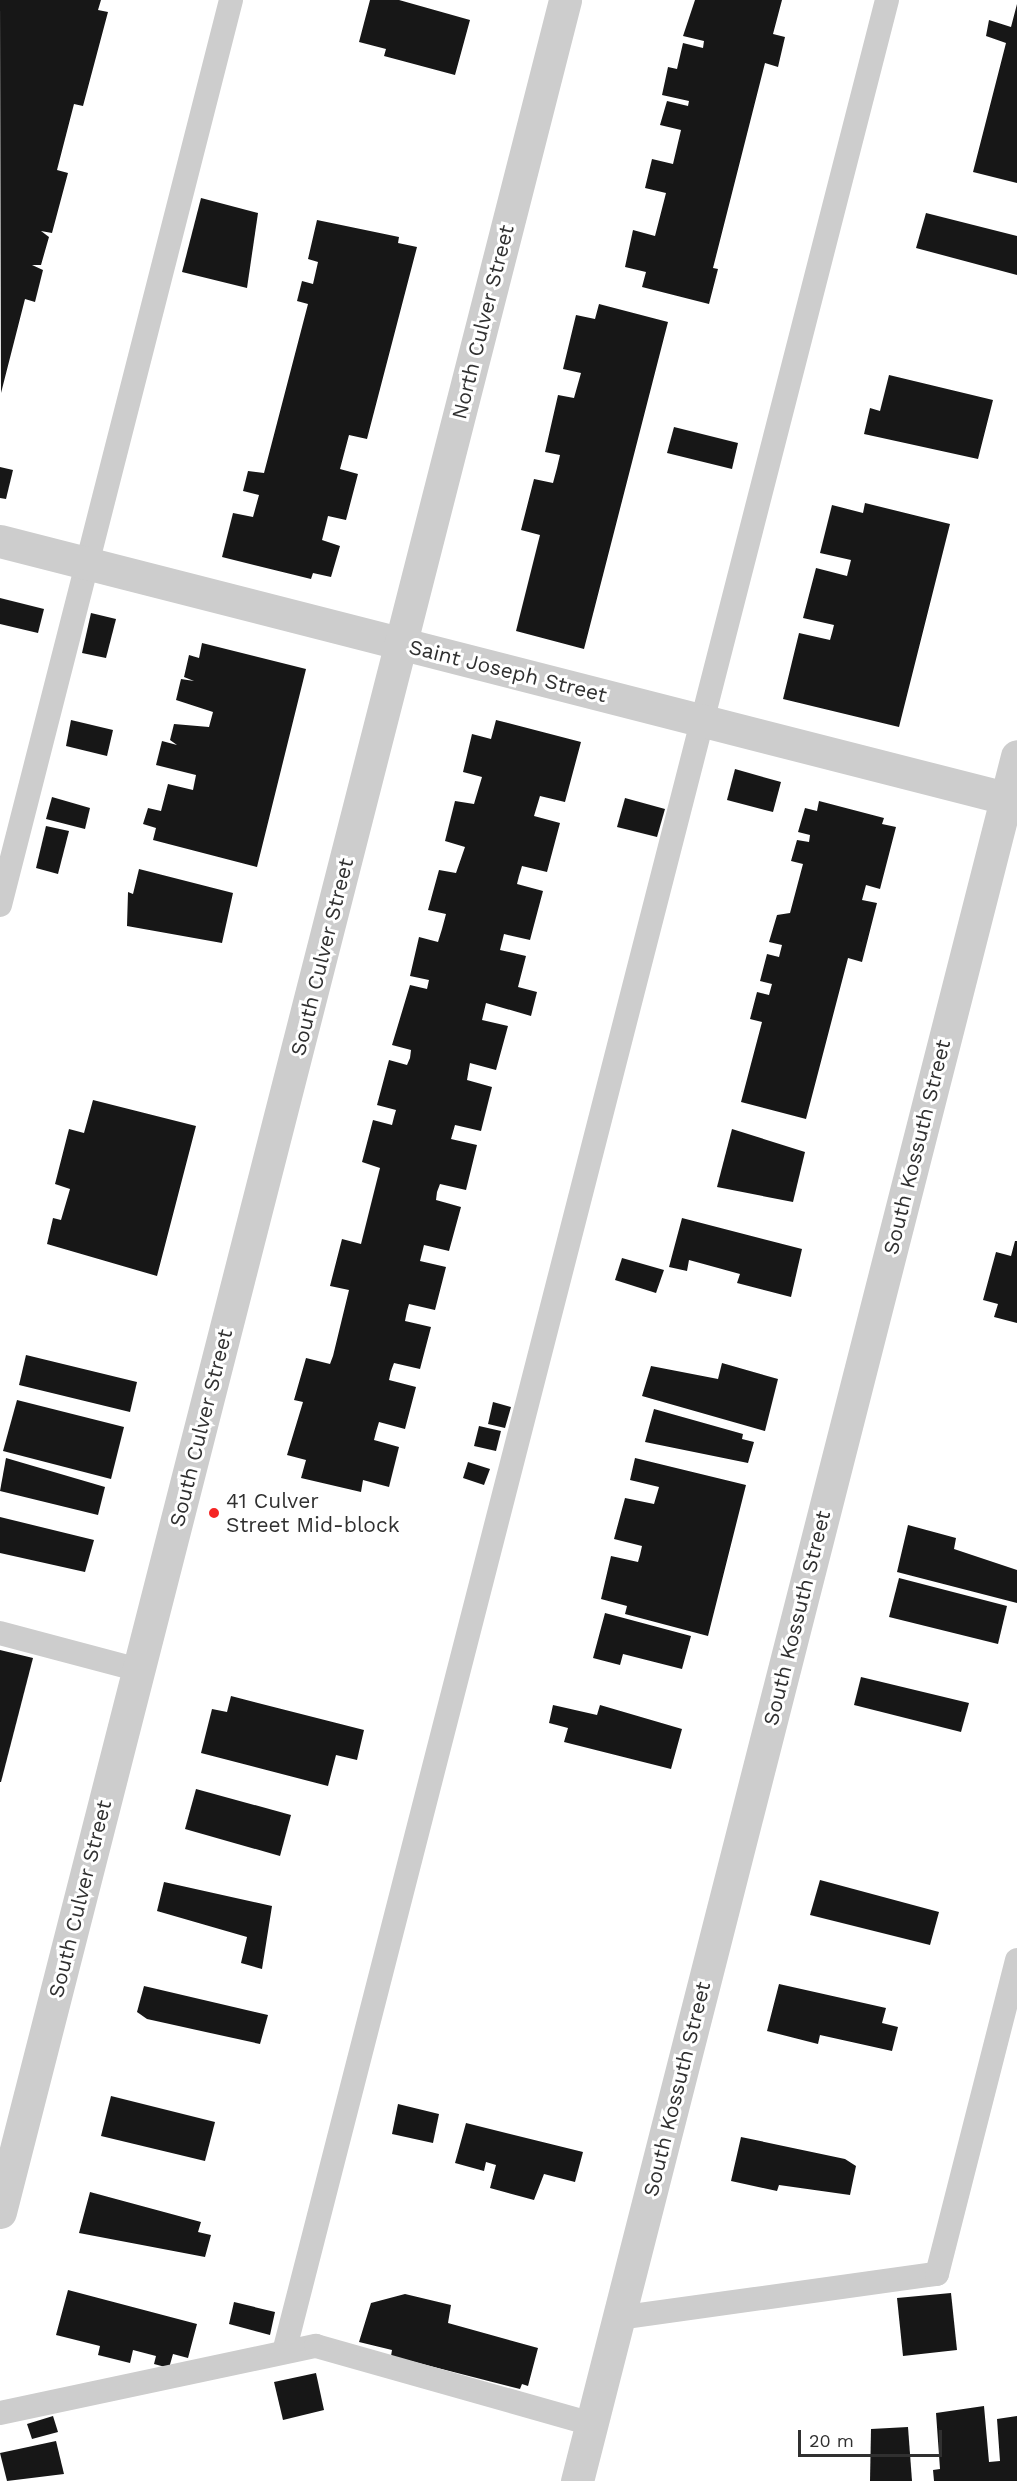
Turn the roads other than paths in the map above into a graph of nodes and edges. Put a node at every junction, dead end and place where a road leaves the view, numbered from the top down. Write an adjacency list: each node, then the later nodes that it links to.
1 (231, 0): 5 (lane)
2 (565, 0): 6 (street, North Culver Street)
3 (887, 0): 7 (lane)
4 (0, 541): 5 (street, Saint Joseph Street)
5 (87, 563): 6 (street, Saint Joseph Street); 10 (lane)
6 (402, 644): 7 (street, Saint Joseph Street); 12 (street, South Culver Street)
7 (703, 721): 9 (street, Saint Joseph Street); 16 (lane)
8 (1017, 756): 9 (street, South Kossuth Street)
9 (1012, 800): 15 (street, South Kossuth Street)
10 (0, 905)
11 (0, 1633): 12 (lane)
12 (139, 1670): 14 (street, South Culver Street)
13 (1017, 1960): 15 (lane)
14 (0, 2212)
15 (618, 2318): 18 (street, South Kossuth Street)
16 (284, 2352): 17 (lane); 18 (lane)
17 (0, 2413)
18 (592, 2424): 19 (street, South Kossuth Street)
19 (578, 2481)

